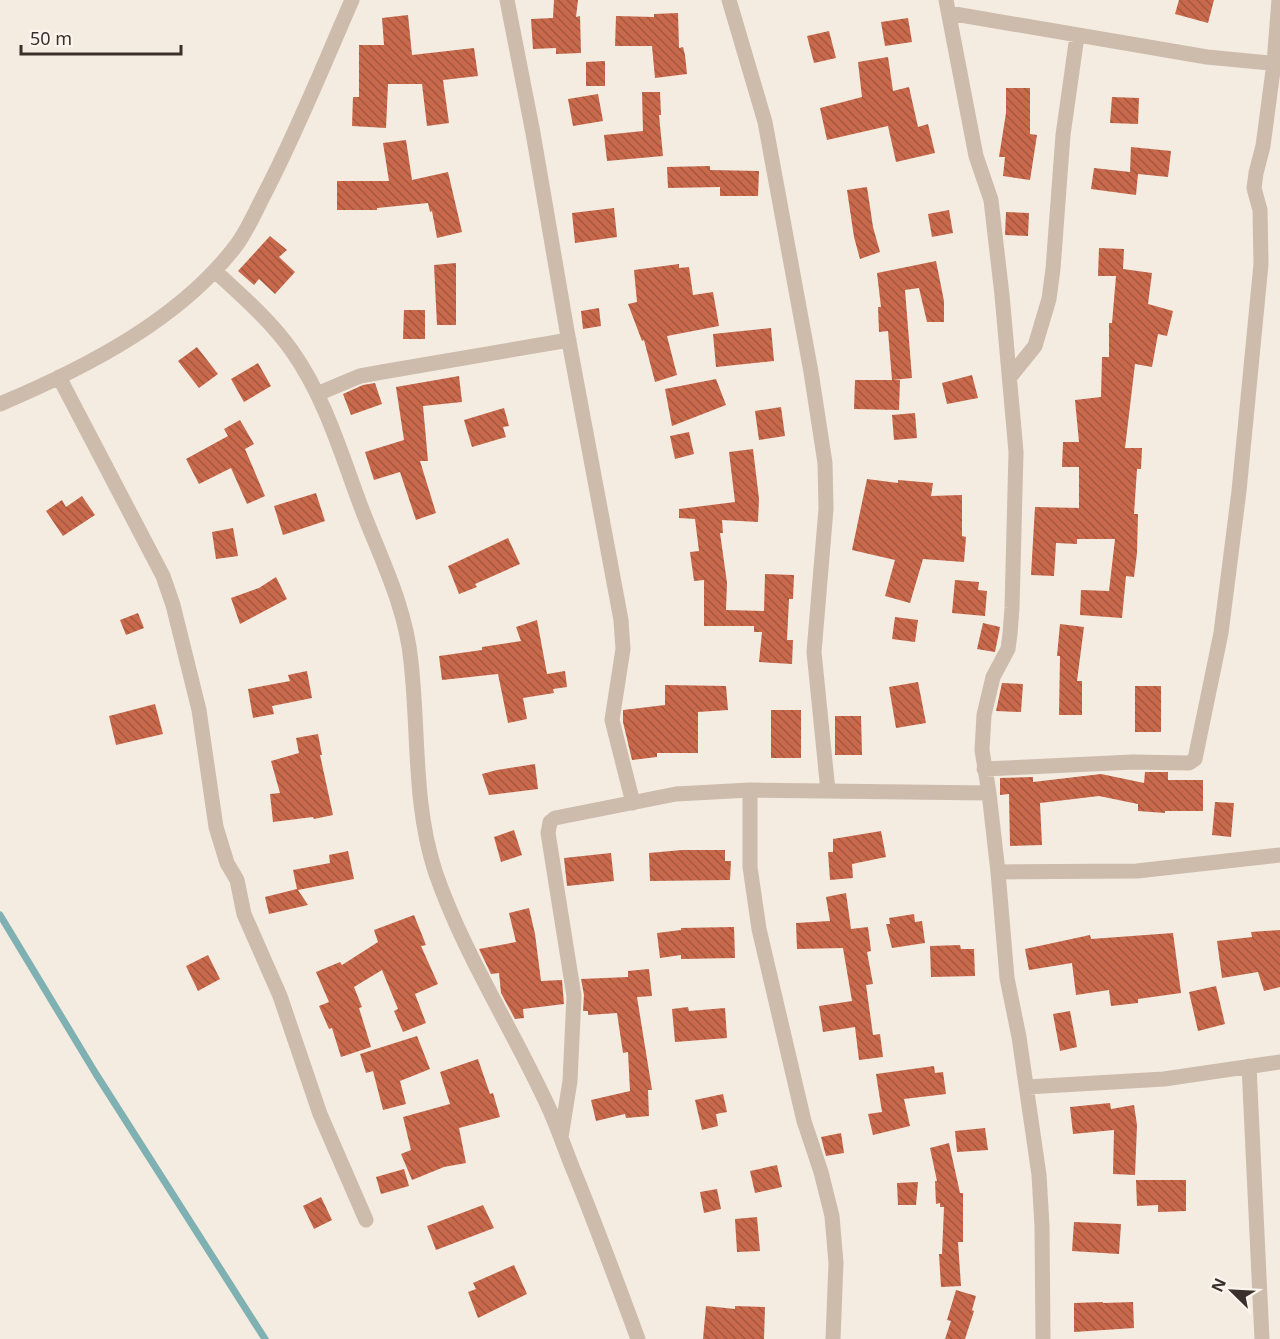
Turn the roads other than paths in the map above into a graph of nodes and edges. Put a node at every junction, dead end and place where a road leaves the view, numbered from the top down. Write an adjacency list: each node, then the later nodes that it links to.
1 (352, 0): 8 (street)
2 (507, 0): 9 (street)
3 (729, 0): 16 (street)
4 (1279, 0): 7 (street)
5 (947, 7): 6 (street); 11 (street)
6 (1077, 36): 7 (street); 11 (street)
7 (1277, 64): 14 (street)
8 (215, 271): 10 (street); 12 (street)
9 (569, 340): 12 (street); 18 (street)
10 (59, 377): 13 (street); 25 (street)
11 (1010, 377): 14 (street)
12 (317, 394): 24 (street)
13 (0, 404)
14 (984, 769): 17 (street)
15 (750, 790): 16 (street); 18 (street); 27 (street)
16 (828, 791): 17 (street)
17 (989, 794): 20 (street)
18 (633, 803): 24 (street)
19 (1280, 855): 20 (street)
20 (998, 872): 23 (street)
21 (1280, 1062): 22 (street)
22 (1249, 1066): 23 (street); 29 (street)
23 (1027, 1087): 28 (street)
24 (561, 1139): 26 (street)
25 (366, 1220)
26 (638, 1339)
27 (833, 1339)
28 (1043, 1339)
29 (1262, 1339)

